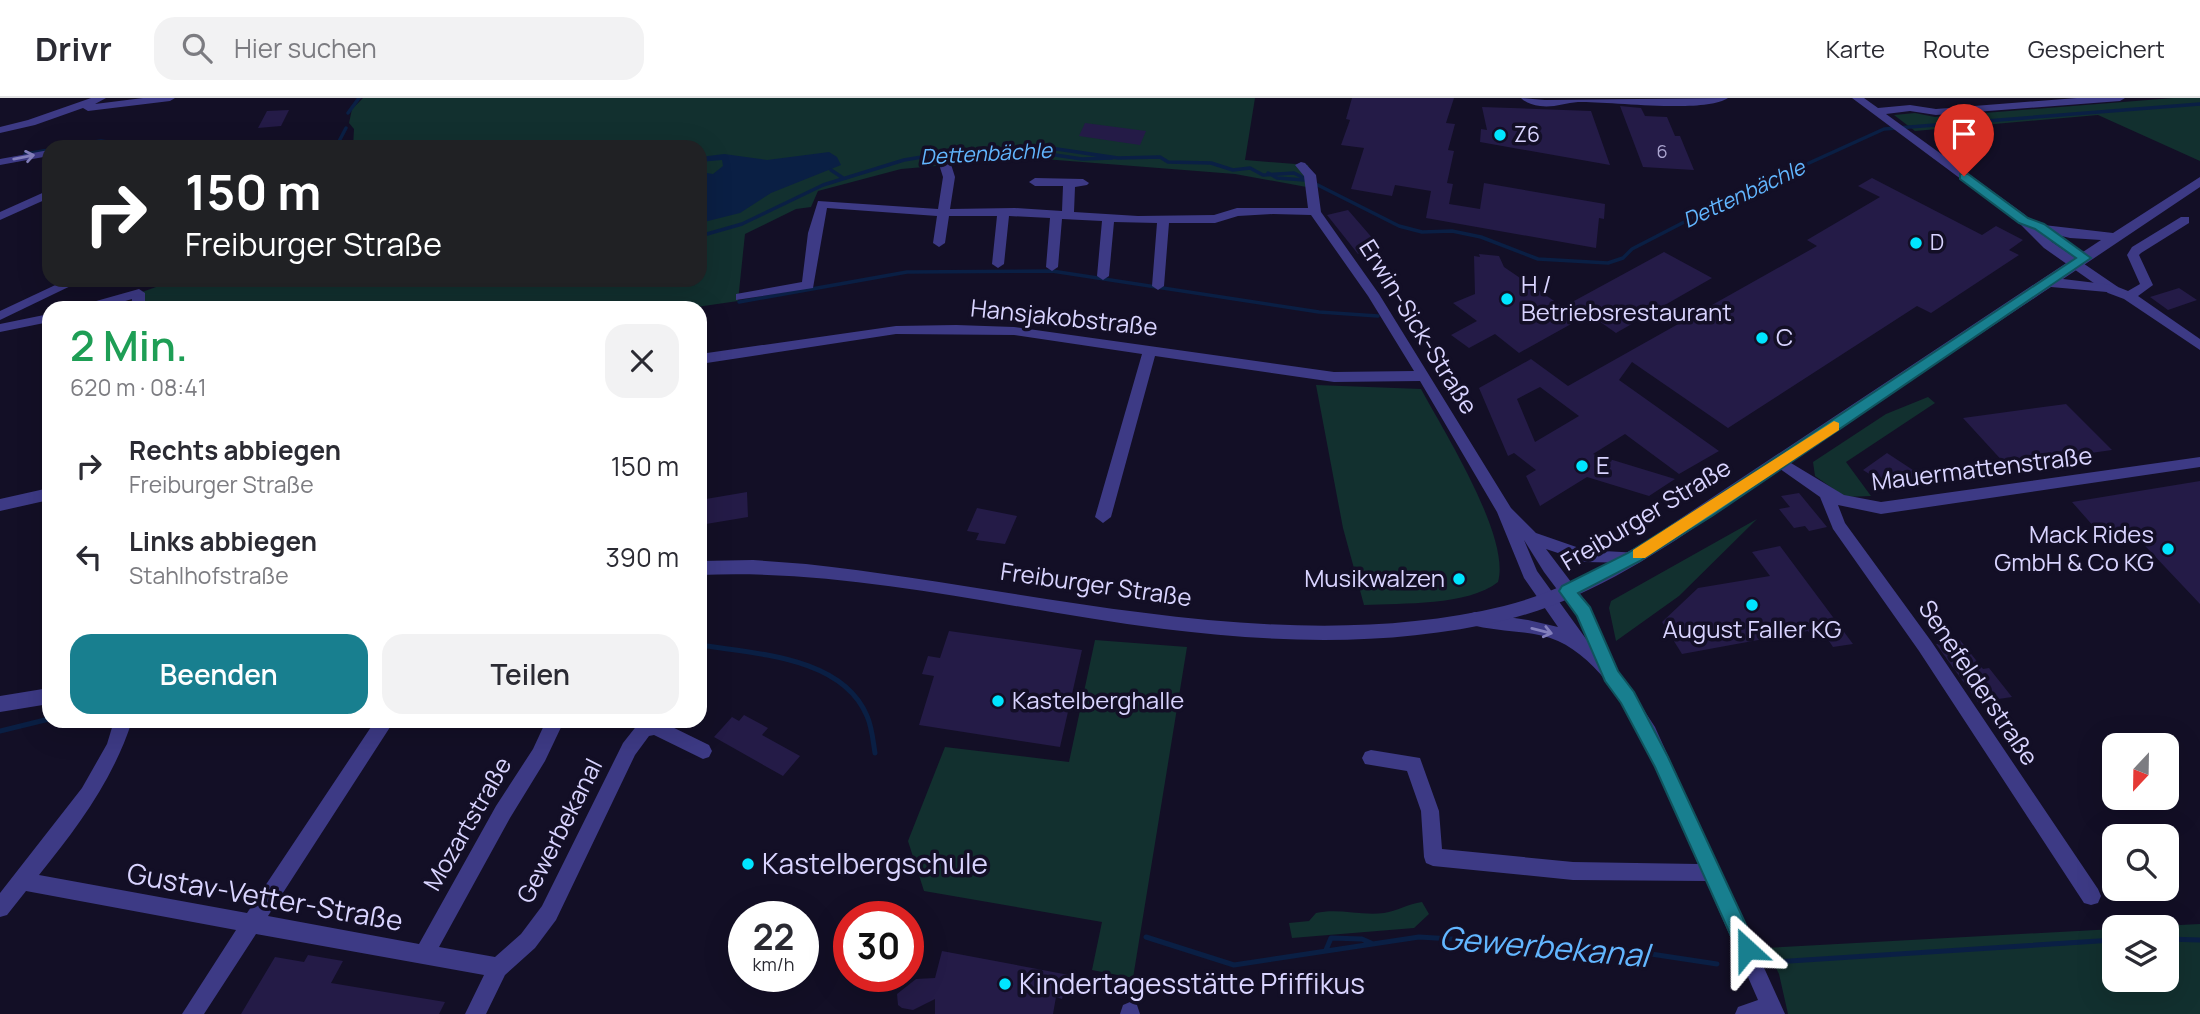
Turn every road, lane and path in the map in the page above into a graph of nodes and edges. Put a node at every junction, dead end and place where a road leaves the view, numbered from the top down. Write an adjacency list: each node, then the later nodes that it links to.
1 (101, 98): 7 (street)
2 (170, 98): 7 (street)
3 (1526, 98): 4 (street)
4 (1723, 98)
5 (1857, 98): 8 (street)
6 (2120, 98): 8 (street)
7 (65, 103): 9 (street)
8 (1875, 112): 24 (street)
9 (0, 130)
10 (42, 154): 12 (street, one-way to 10)
11 (943, 158): 19 (street)
12 (0, 162)
13 (1308, 176): 18 (street, Erwin-Sick-Straße)
14 (2200, 181): 27 (street, Freiburger Straße)
15 (1035, 182): 21 (street)
16 (42, 197): 20 (street)
17 (1003, 212): 19 (street); 21 (street); 30 (street)
18 (1315, 212): 23 (street); 49 (street, Erwin-Sick-Straße)
19 (945, 214): 28 (street); 40 (street)
20 (0, 216)
21 (1062, 216): 22 (street); 31 (street)
22 (1108, 219): 23 (street); 32 (street)
23 (1163, 219): 34 (street)
24 (2023, 220): 26 (street); 29 (street)
25 (2185, 220): 39 (street)
26 (2040, 227): 27 (street); 29 (street)
27 (2114, 237): 29 (street, Freiburger Straße)
28 (939, 243)
29 (2079, 261): 33 (street, Freiburger Straße); 37 (street); 39 (street)
30 (998, 264)
31 (1052, 267)
32 (1102, 276)
33 (2048, 282): 37 (street); 51 (street, Freiburger Straße)
34 (1158, 286)
35 (62, 287): 43 (street)
36 (156, 288): 38 (street)
37 (2113, 290): 39 (street)
38 (139, 293): 41 (street); 42 (street)
39 (2129, 296): 46 (street)
40 (741, 297)
41 (111, 301)
42 (138, 301)
43 (0, 316)
44 (42, 319): 45 (street)
45 (0, 328)
46 (2200, 346)
47 (1150, 350): 48 (street, Hansjakobstraße); 49 (street, Hansjakobstraße); 56 (street)
48 (707, 358)
49 (1423, 376): 55 (street, Erwin-Sick-Straße)
50 (2200, 461): 53 (street, Mauermattenstraße)
51 (1781, 462): 53 (street, Mauermattenstraße); 58 (street, Freiburger Straße)
52 (42, 496): 54 (street)
53 (1827, 496): 76 (street, Senefelderstraße)
54 (0, 505)
55 (1505, 512): 57 (street, Erwin-Sick-Straße); 61 (street, Erwin-Sick-Straße)
56 (1103, 517)
57 (1531, 537): 58 (street, Erwin-Sick-Straße); 60 (street, Erwin-Sick-Straße)
58 (1634, 557): 60 (street, Freiburger Straße)
59 (707, 569): 62 (street, Freiburger Straße)
60 (1567, 591): 61 (street, Freiburger Straße); 64 (street, Erwin-Sick-Straße)
61 (1546, 599): 62 (street, Freiburger Straße); 63 (street, Erwin-Sick-Straße)
62 (1475, 619): 63 (street, one-way to 63)
63 (1578, 643): 64 (street)
64 (1612, 676): 74 (street)
65 (42, 697): 66 (street)
66 (0, 704)
67 (121, 728): 75 (street)
68 (380, 728): 78 (street)
69 (552, 728): 79 (street, Mozartstraße)
70 (648, 728): 80 (street, Gewerbekanal)
71 (656, 728): 72 (street, Gewerbekanal)
72 (704, 751)
73 (1371, 758): 74 (street)
74 (1713, 872): 81 (street)
75 (21, 881): 77 (street); 78 (street, Gustav-Vetter-Straße)
76 (2091, 896)
77 (0, 908)
78 (250, 924): 79 (street, Gustav-Vetter-Straße); 82 (street)
79 (425, 953): 80 (street, Gustav-Vetter-Straße)
80 (498, 968): 83 (street)
81 (1773, 1010): 84 (street)
82 (191, 1014)
83 (475, 1014)
84 (1745, 1014)

